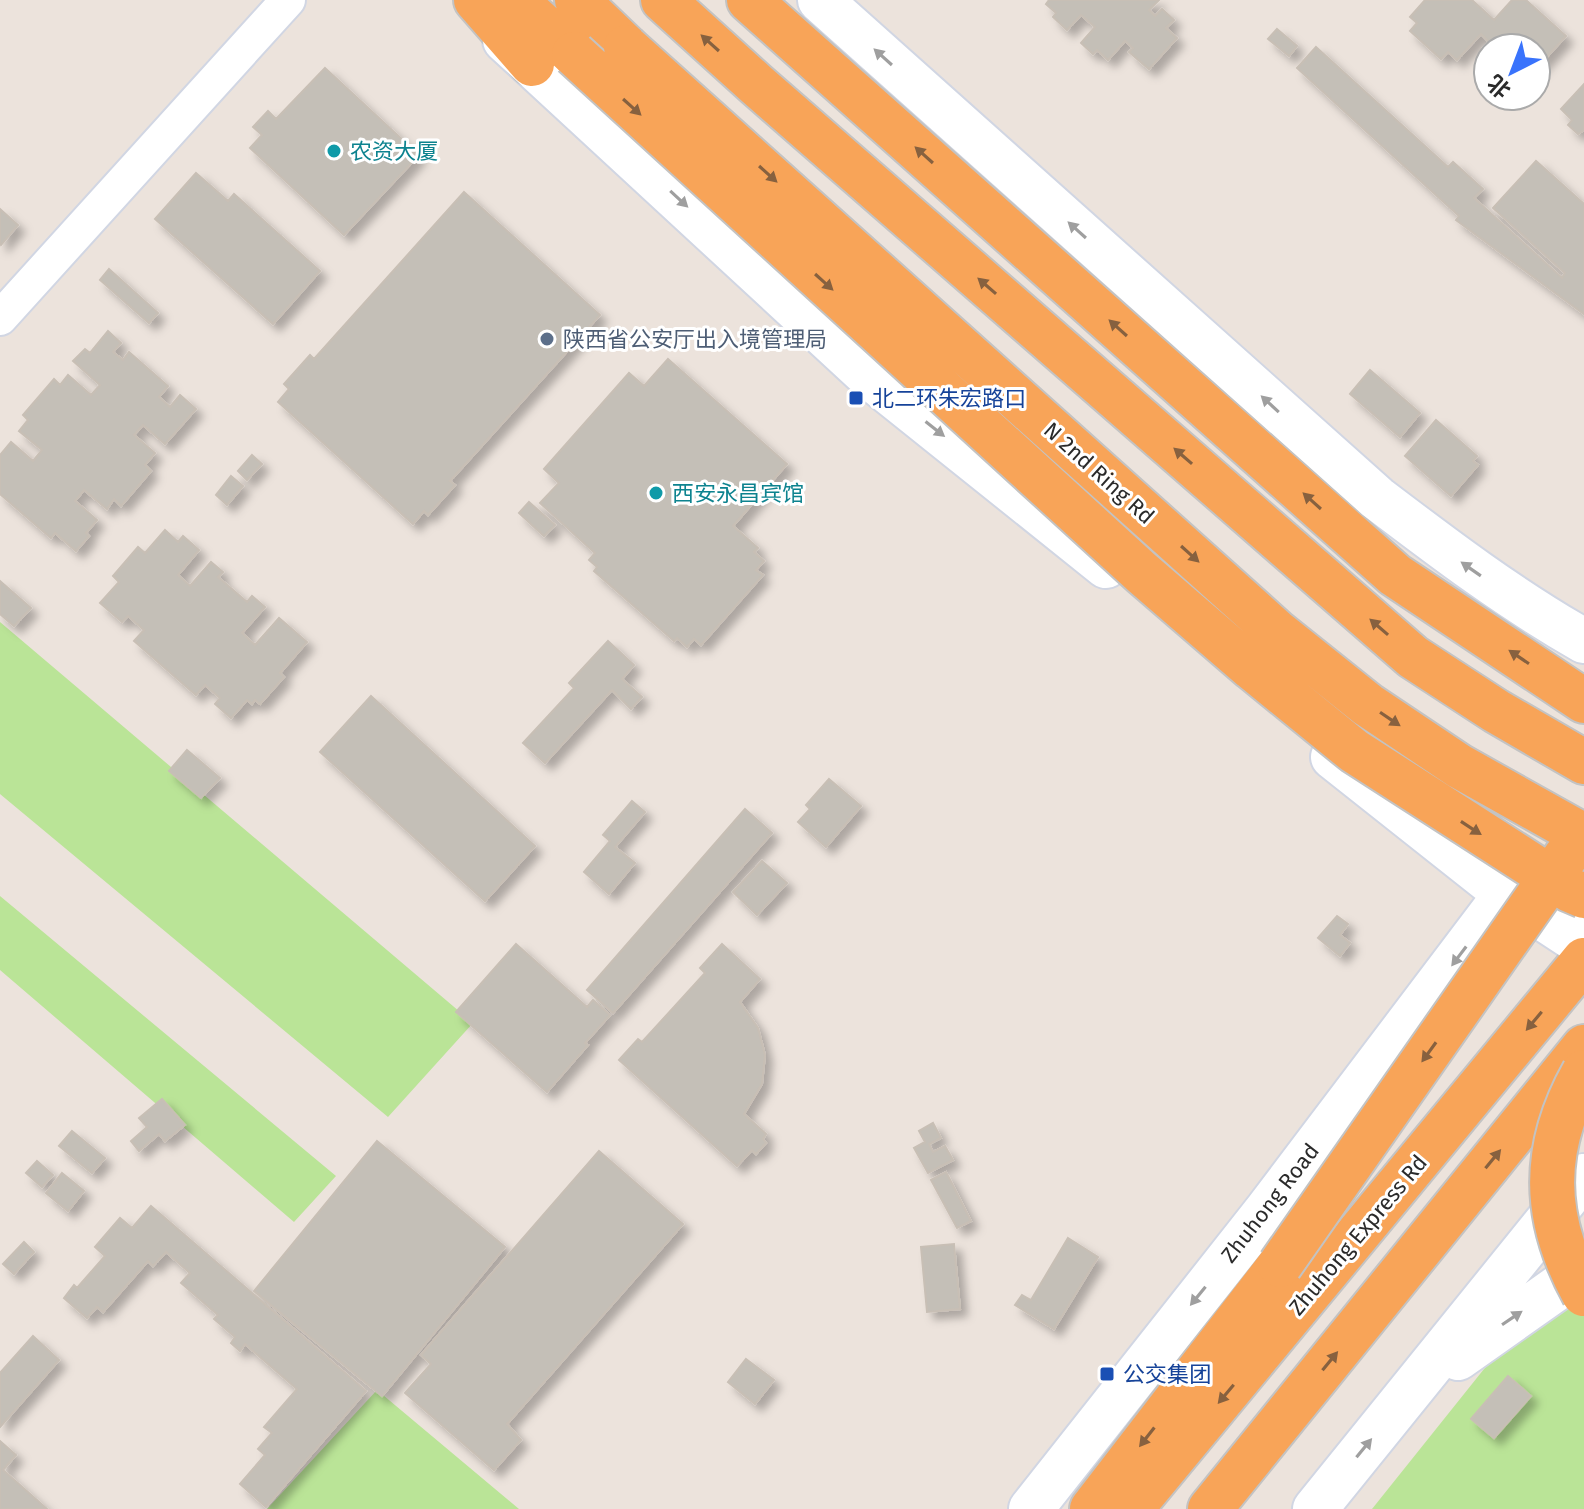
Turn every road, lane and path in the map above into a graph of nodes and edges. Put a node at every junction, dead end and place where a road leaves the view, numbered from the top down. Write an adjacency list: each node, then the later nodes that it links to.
1 (288, 0): 10 (street)
2 (461, 0): 9 (main road)
3 (476, 0): 9 (highway)
4 (515, 0): 17 (highway, one-way to 17, bridge)
5 (577, 0): 15 (highway, N 2nd Ring Rd, one-way to 15, bridge)
6 (663, 0): 13 (highway, one-way to 6)
7 (749, 0): 12 (highway, one-way to 7)
8 (820, 0): 11 (main road, one-way to 8)
9 (532, 64): 16 (main road, one-way to 16)
10 (0, 318)
11 (1584, 641)
12 (1584, 701)
13 (1584, 762)
14 (1584, 827): 16 (main road, Zhuhong Road); 27 (highway, one-way to 27, bridge)
15 (1584, 836)
16 (1506, 894): 18 (main road); 26 (main road, Zhuhong Road, one-way to 26)
17 (1584, 896)
18 (1584, 945)
19 (1584, 960): 28 (highway, Zhuhong Express Rd, one-way to 28)
20 (1584, 1047): 29 (highway, one-way to 20)
21 (1584, 1072): 24 (highway, bridge)
22 (1584, 1176): 25 (main road)
23 (1584, 1269): 25 (main road, one-way to 23)
24 (1584, 1294)
25 (1405, 1398): 30 (main road, one-way to 25)
26 (1031, 1509)
27 (1092, 1509)
28 (1131, 1509)
29 (1210, 1509)
30 (1315, 1509)

